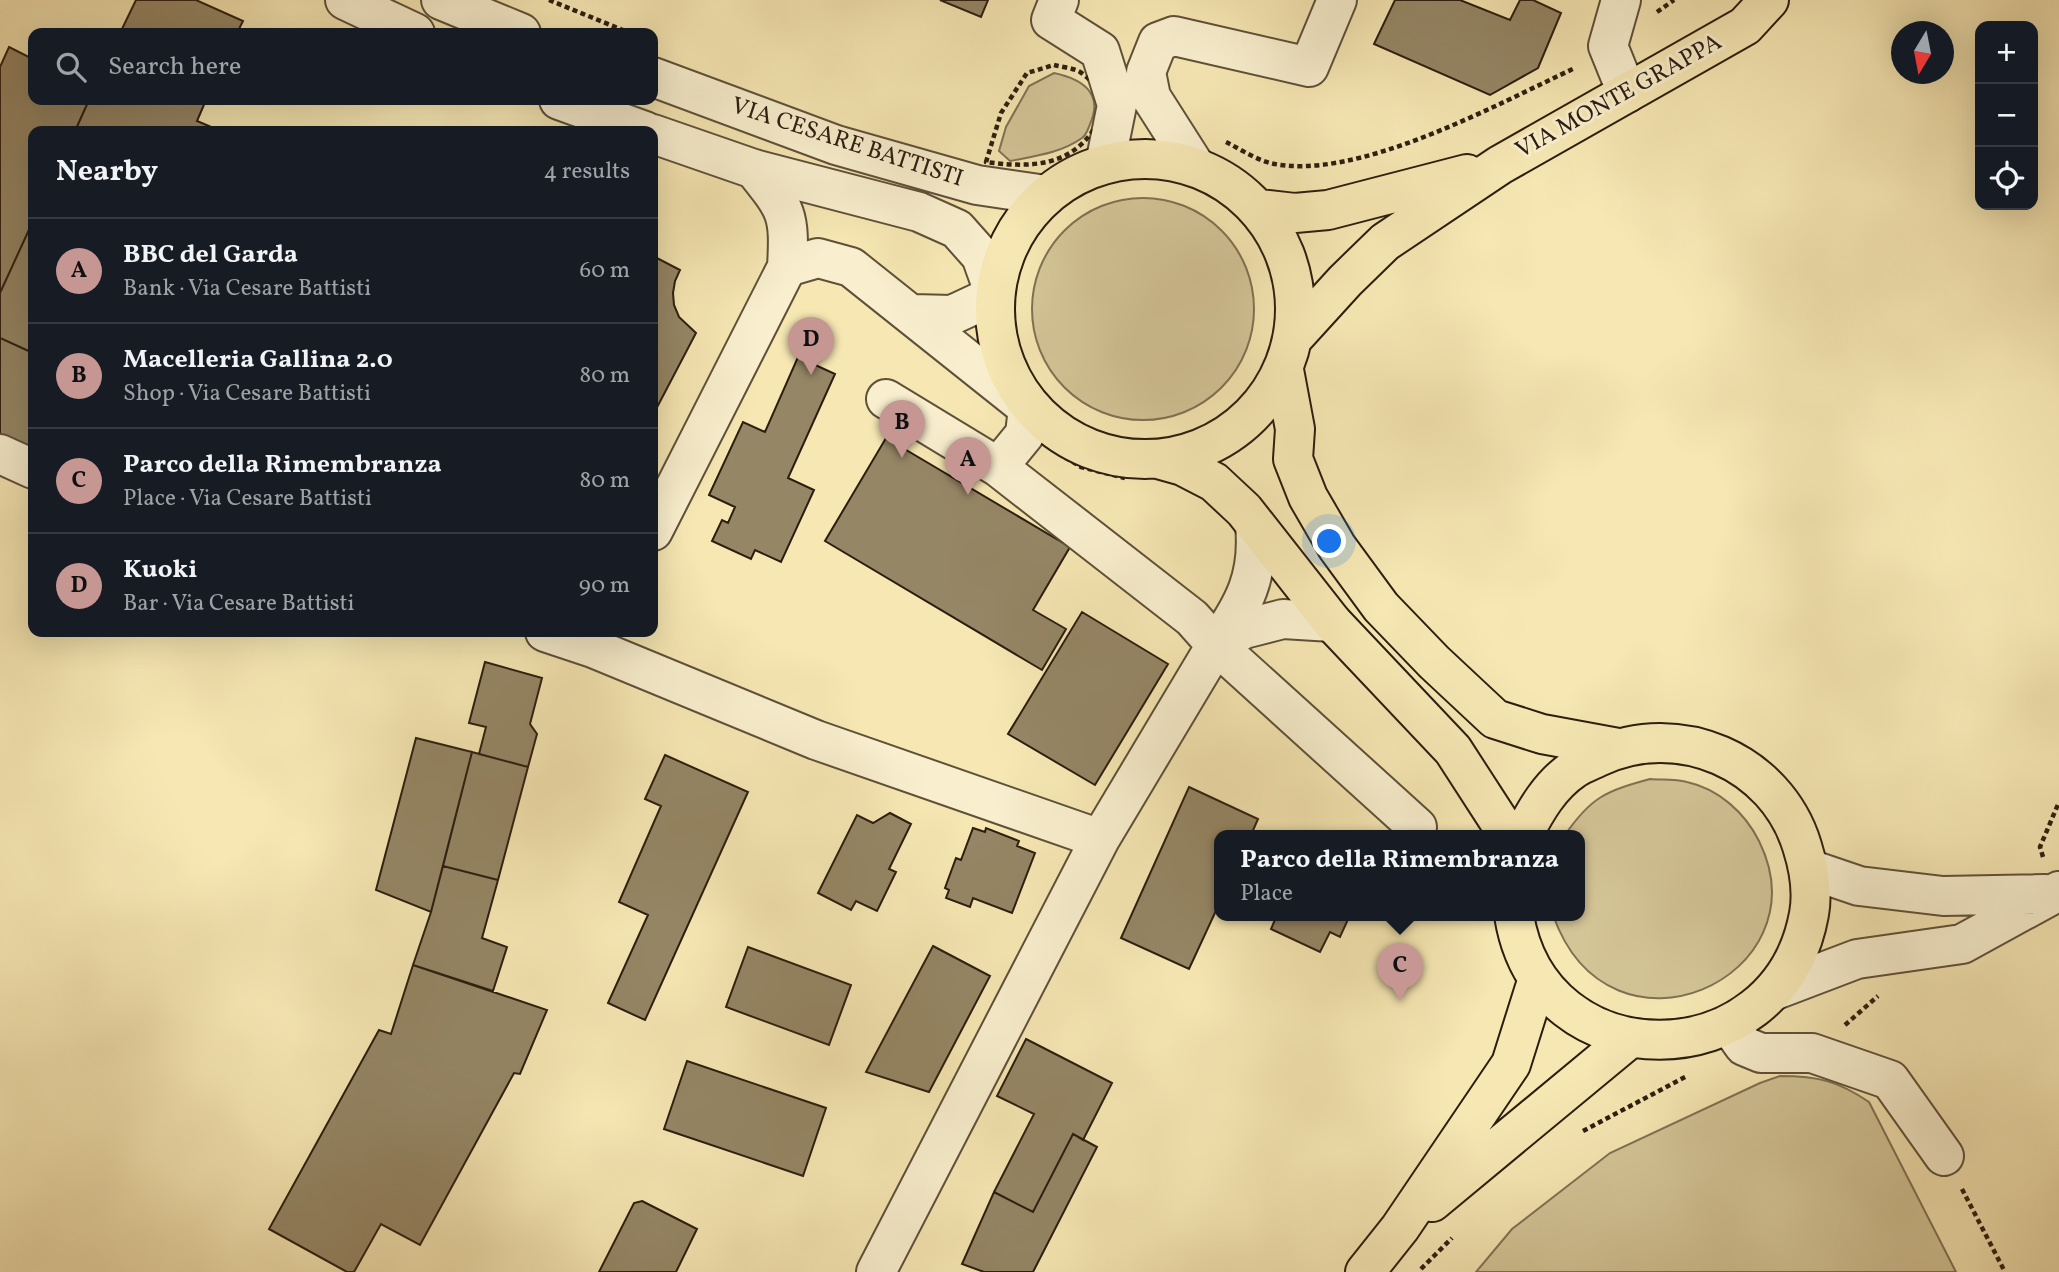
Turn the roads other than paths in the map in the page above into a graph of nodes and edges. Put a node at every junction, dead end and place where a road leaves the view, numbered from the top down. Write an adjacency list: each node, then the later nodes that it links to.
1 (345, 0): 7 (street)
2 (442, 0): 8 (street)
3 (1337, 0): 18 (street)
4 (1621, 0): 10 (street)
5 (1769, 0): 10 (main road, VIA MONTE GRAPPA)
6 (1055, 10): 16 (street)
7 (404, 28)
8 (509, 28)
9 (658, 79): 13 (street, VIA CESARE BATTISTI)
10 (1627, 93): 17 (main road, VIA MONTE GRAPPA)
11 (658, 103): 13 (street)
12 (570, 109): 14 (street)
13 (766, 120): 20 (street, VIA CESARE BATTISTI)
14 (628, 126)
15 (658, 136): 19 (street, VIA CESARE BATTISTI)
16 (1105, 164): 18 (main road); 20 (main road)
17 (1500, 165): 21 (main road, VIA MONTE GRAPPA); 25 (main road, VIA MONTE GRAPPA)
18 (1195, 166): 21 (main road)
19 (754, 169): 22 (street); 23 (street, VIA CESARE BATTISTI)
20 (1046, 195): 23 (main road)
21 (1259, 209): 25 (main road)
22 (787, 267): 24 (street); 32 (street)
23 (995, 295): 24 (street); 27 (main road)
24 (913, 314): 27 (street)
25 (1289, 354): 31 (main road, VIA MONTE GRAPPA); 38 (main road)
26 (886, 399): 30 (street)
27 (1026, 421): 30 (street); 31 (main road)
28 (0, 454): 29 (street)
29 (28, 467)
30 (998, 467): 37 (street)
31 (1145, 469): 33 (main road)
32 (658, 521)
33 (1255, 525): 34 (main road); 37 (street)
34 (1332, 622): 37 (street); 40 (main road)
35 (578, 637): 36 (street)
36 (597, 640): 42 (street)
37 (1216, 645): 39 (street); 42 (street)
38 (1618, 748): 41 (main road); 43 (main road)
39 (1417, 827)
40 (1505, 830)
41 (1526, 830)
42 (1100, 839): 52 (street)
43 (1809, 869): 44 (street); 47 (main road)
44 (2055, 893): 47 (street)
45 (1515, 921): 46 (main road)
46 (1538, 978): 49 (main road); 51 (main road)
47 (1773, 991): 48 (main road)
48 (1729, 1025): 49 (main road); 50 (street)
49 (1630, 1038): 51 (main road)
50 (1944, 1156)
51 (1400, 1228): 53 (main road)
52 (876, 1272)
53 (1365, 1272)

